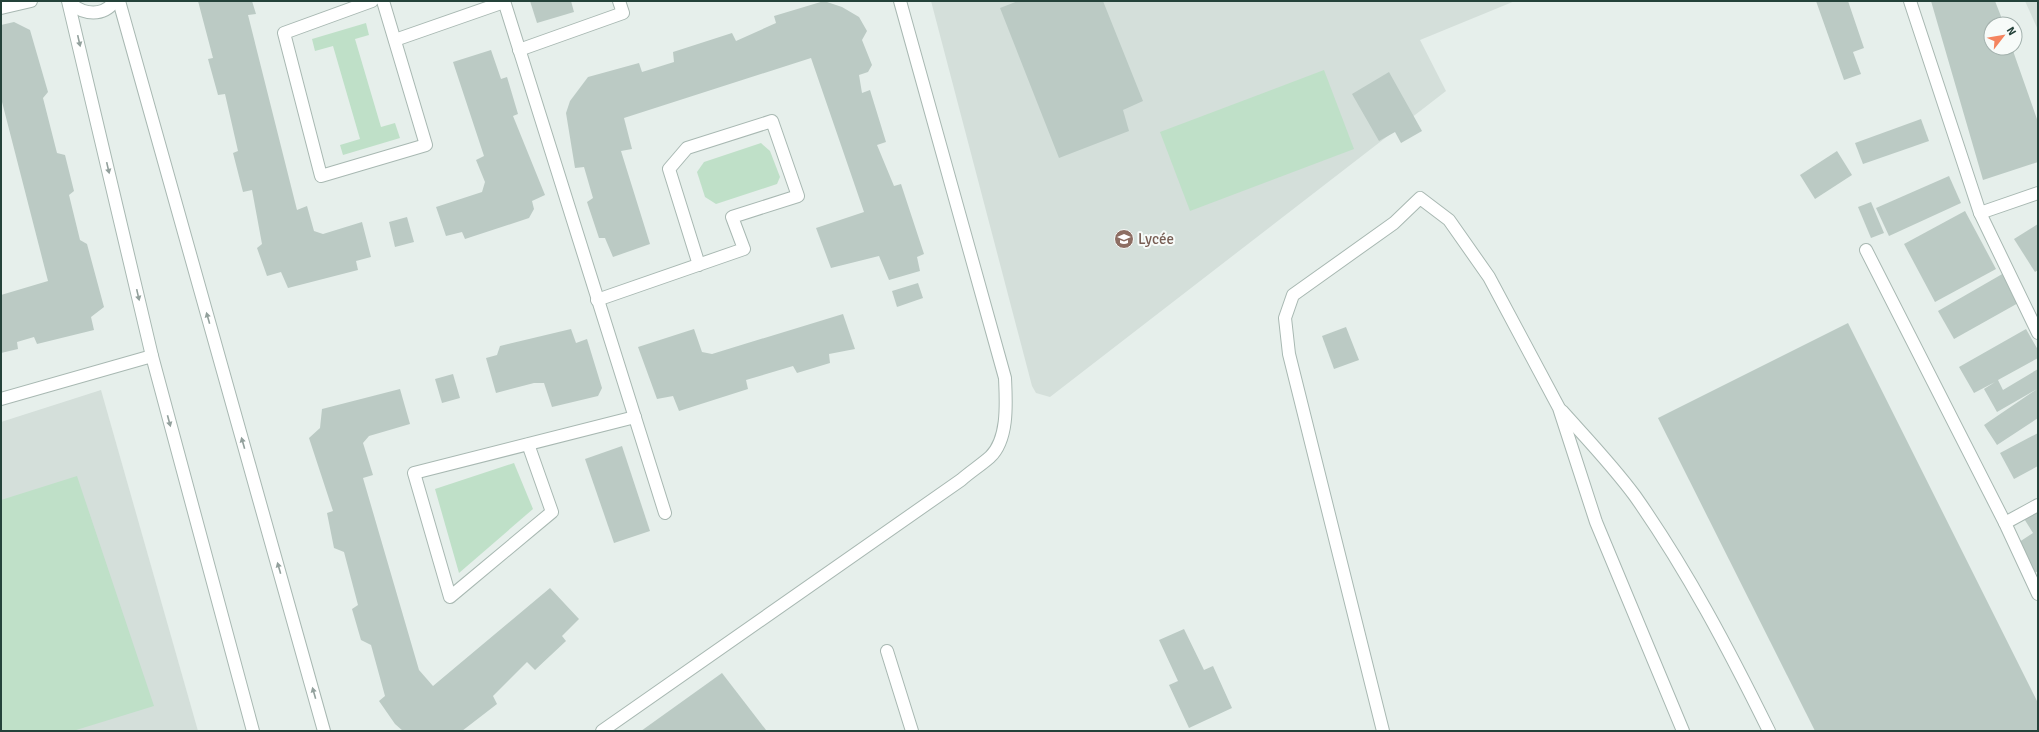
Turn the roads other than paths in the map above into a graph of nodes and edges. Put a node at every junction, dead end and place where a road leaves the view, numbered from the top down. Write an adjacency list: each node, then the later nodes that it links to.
1 (31, 1): 11 (street)
2 (115, 1): 9 (street)
3 (120, 1): 31 (street, one-way to 3)
4 (372, 1): 12 (street)
5 (383, 1): 12 (street)
6 (619, 1): 13 (street)
7 (900, 1): 32 (street)
8 (1910, 1): 15 (street)
9 (69, 2): 20 (street, one-way to 20)
10 (504, 2): 12 (street); 13 (street)
11 (1, 8)
12 (395, 40)
13 (519, 50): 18 (street)
14 (2038, 193): 15 (street)
15 (1980, 213): 19 (street)
16 (1866, 250): 27 (street)
17 (698, 265): 17 (street); 18 (street)
18 (597, 300): 23 (street)
19 (2038, 333)
20 (152, 356): 21 (street); 30 (street, one-way to 30)
21 (1, 399)
22 (1559, 408): 34 (street); 35 (street); 36 (street)
23 (635, 417): 24 (street); 26 (street)
24 (528, 444): 24 (street)
25 (2038, 505): 27 (street)
26 (665, 513)
27 (2005, 523): 28 (street)
28 (2038, 594)
29 (888, 651): 33 (street)
30 (253, 731)
31 (324, 731)
32 (602, 731)
33 (912, 731)
34 (1383, 731)
35 (1683, 731)
36 (1768, 731)

